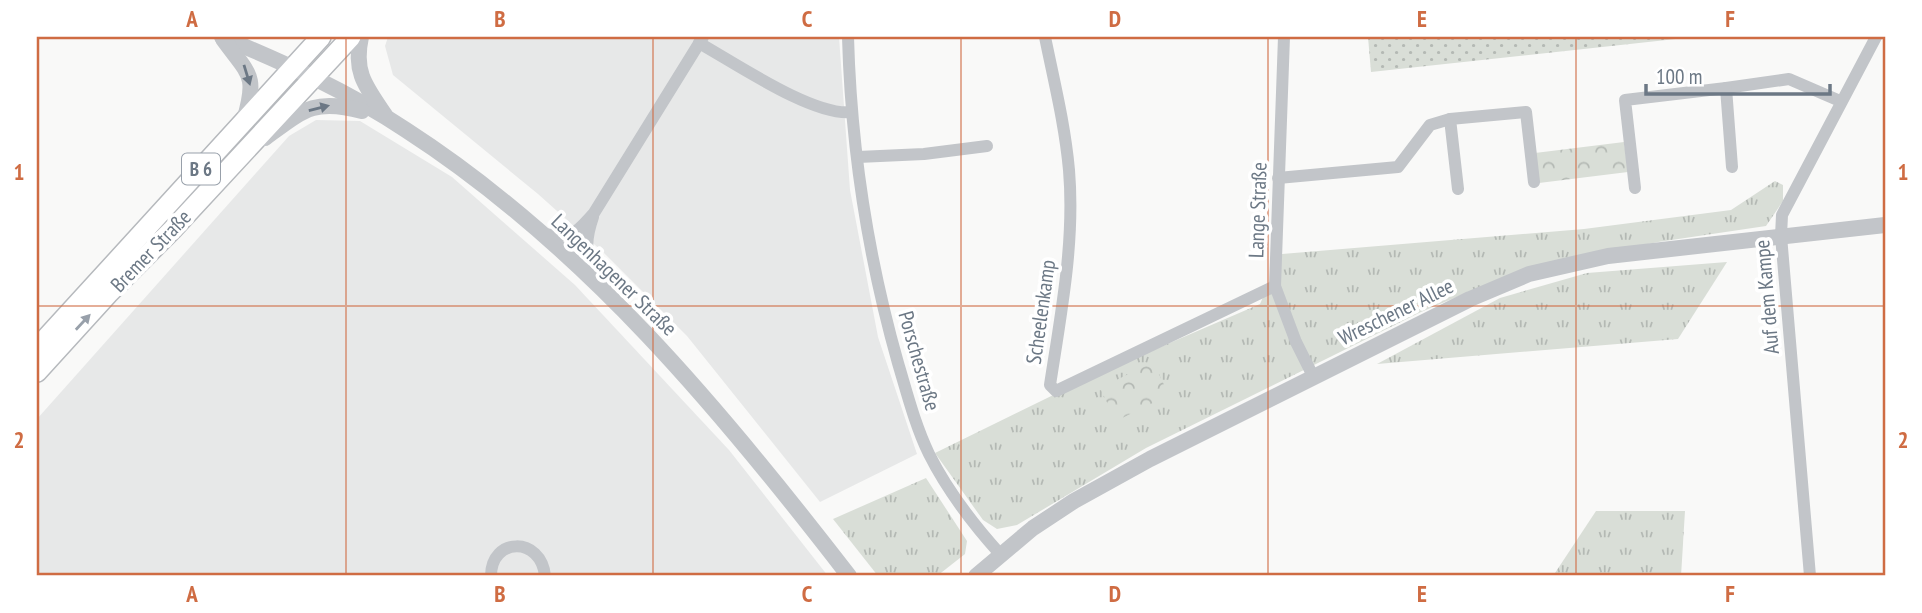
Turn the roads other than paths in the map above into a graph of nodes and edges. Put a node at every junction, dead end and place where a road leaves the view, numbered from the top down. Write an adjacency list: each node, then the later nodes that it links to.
1 (221, 37): 10 (street, Langenhagener Straße); 17 (street, one-way to 17)
2 (321, 37): 10 (main road, Bremer Straße / B 6)
3 (351, 37): 11 (main road, Bremer Straße / B 6)
4 (361, 37): 15 (street)
5 (848, 37): 14 (street, Porschestraße)
6 (1045, 37): 30 (street, Scheelenkamp)
7 (1284, 37): 22 (street, Lange Straße)
8 (1876, 37): 13 (street, Auf dem Kampe)
9 (701, 40): 14 (street); 26 (street)
10 (294, 67): 11 (street, Langenhagener Straße); 17 (main road, Bremer Straße / B 6)
11 (313, 78): 15 (street, Langenhagener Straße); 19 (main road, Bremer Straße / B 6)
12 (1726, 88): 13 (street); 21 (street); 24 (street)
13 (1840, 101): 29 (street, Auf dem Kampe)
14 (852, 112): 20 (street, Porschestraße)
15 (387, 117): 19 (street, one-way to 15); 28 (street, Langenhagener Straße)
16 (1450, 118): 22 (street); 23 (street); 25 (street)
17 (244, 121): 32 (main road, Bremer Straße / B 6)
18 (987, 146): 20 (street)
19 (241, 156): 33 (main road, Bremer Straße / B 6, one-way to 19)
20 (858, 157): 35 (street, Porschestraße)
21 (1732, 167)
22 (1278, 178): 30 (street, Lange Straße)
23 (1534, 182)
24 (1635, 188)
25 (1458, 189)
26 (594, 213): 28 (street); 31 (street)
27 (1885, 225): 29 (street, Wreschener Allee)
28 (541, 234): 31 (street, Langenhagener Straße)
29 (1781, 236): 34 (street, Wreschener Allee); 40 (street, Auf dem Kampe)
30 (1275, 286): 34 (street, Lange Straße)
31 (611, 298): 38 (street, Langenhagener Straße)
32 (37, 348)
33 (37, 372)
34 (1313, 376): 35 (street, Wreschener Allee)
35 (1000, 554): 39 (street, Wreschener Allee)
36 (491, 576): 37 (street)
37 (545, 576)
38 (849, 576)
39 (976, 576)
40 (1810, 576)

